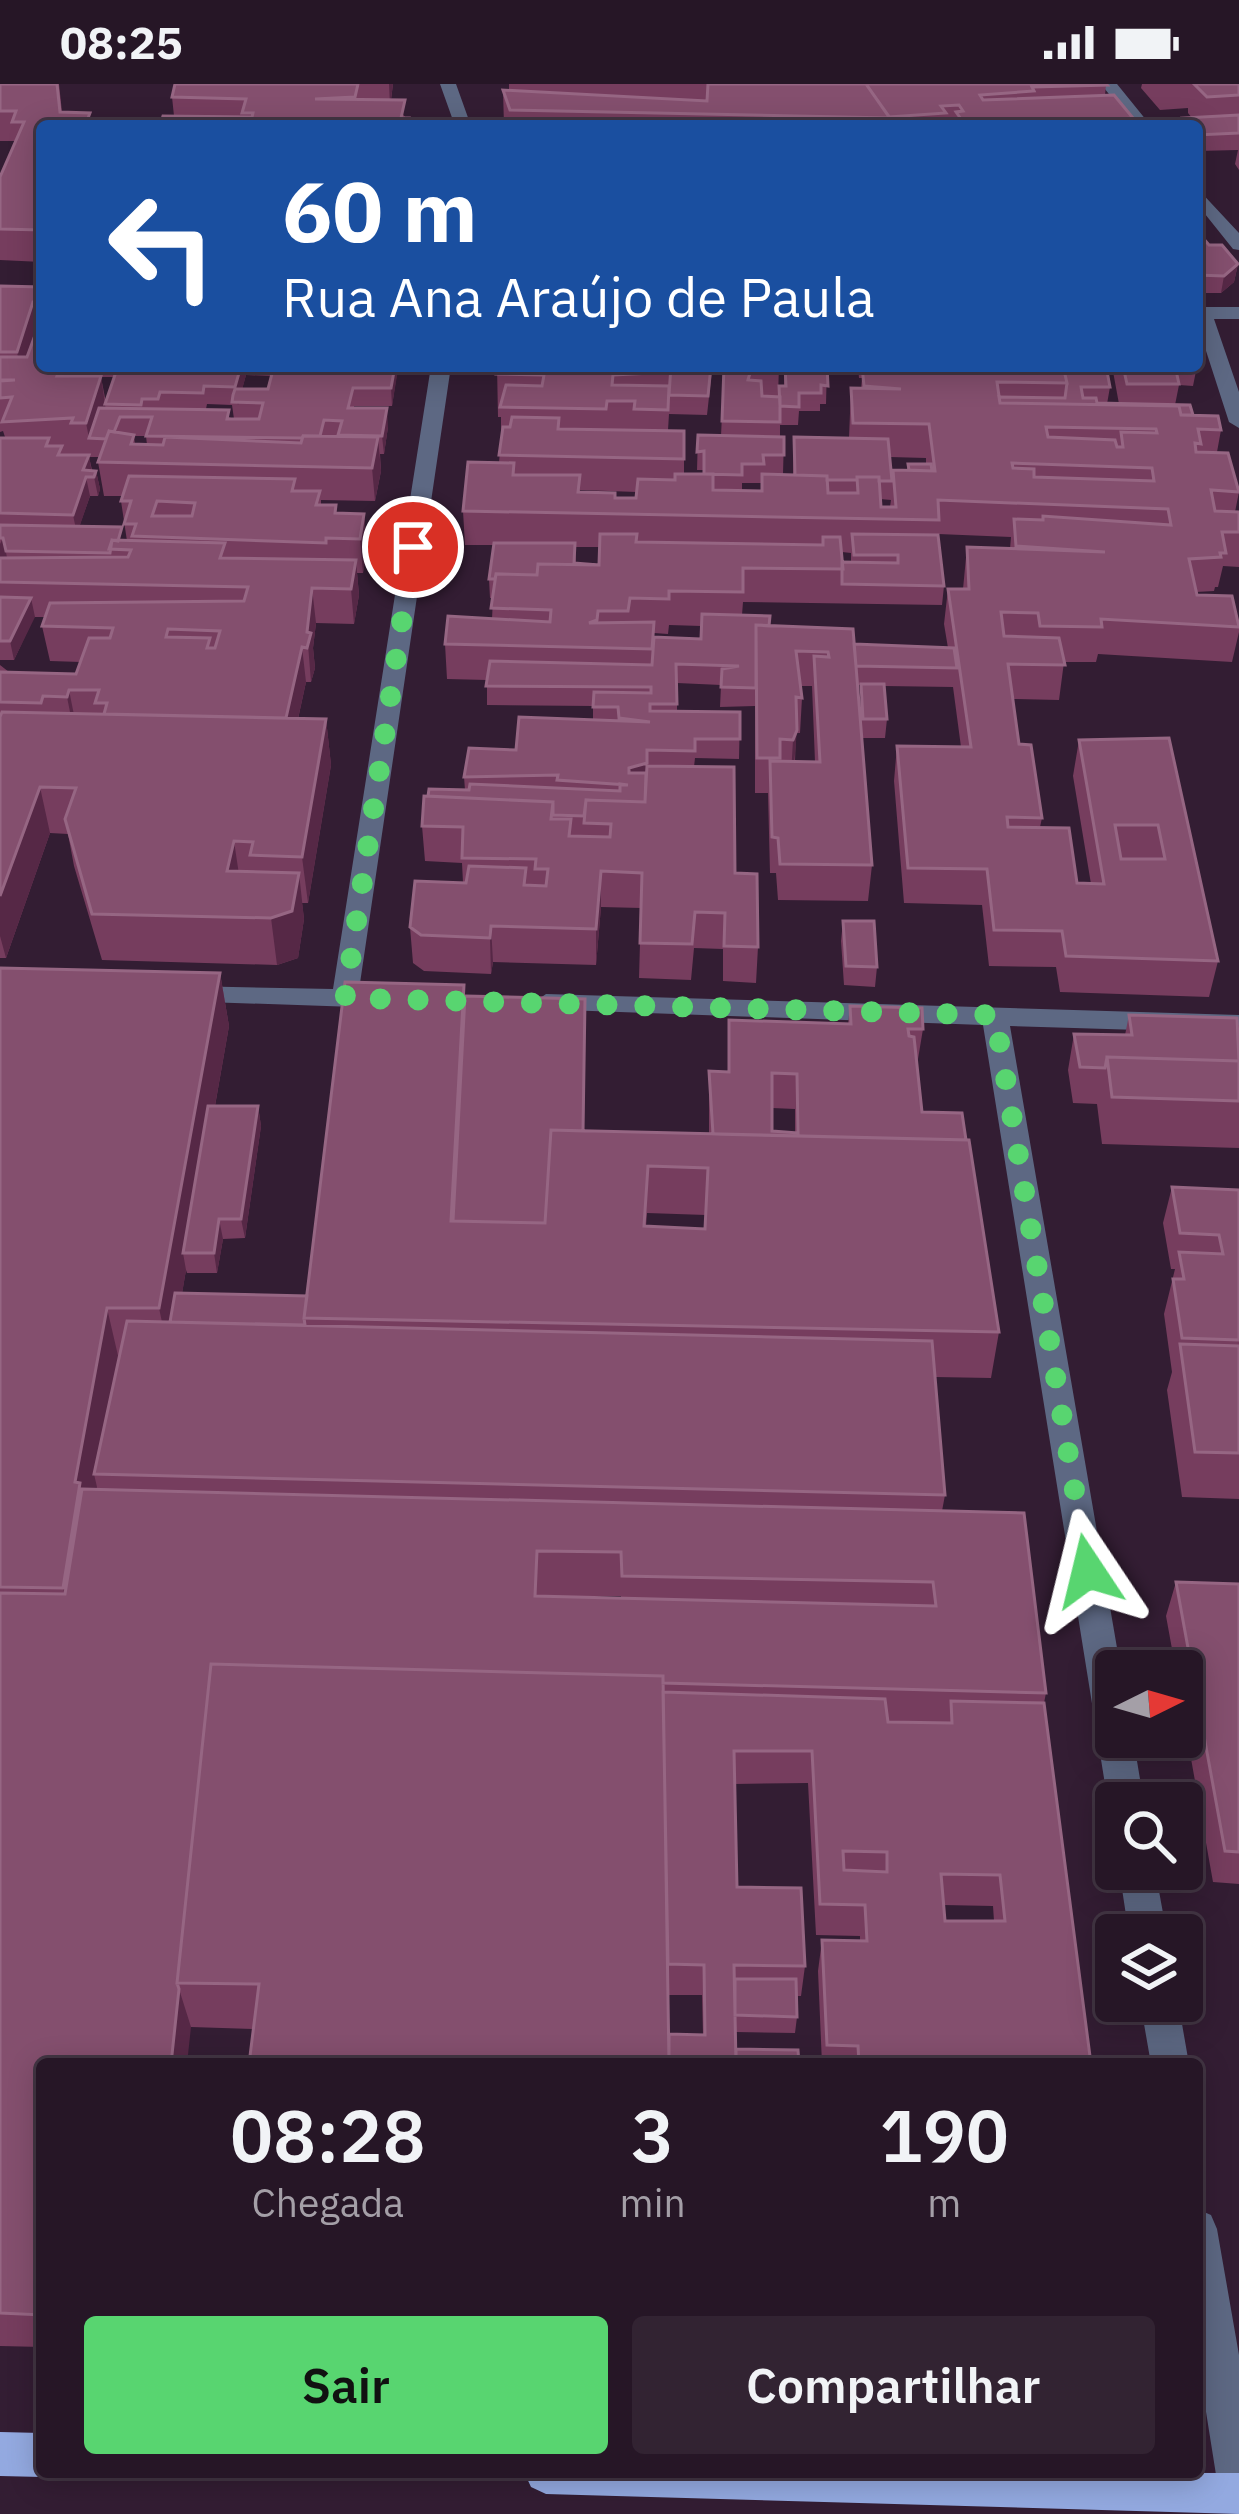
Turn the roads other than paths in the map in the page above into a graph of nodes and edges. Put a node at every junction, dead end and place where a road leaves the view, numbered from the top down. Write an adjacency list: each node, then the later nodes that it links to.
1 (448, 84): 3 (street)
2 (1109, 84): 4 (street)
3 (461, 120)
4 (1138, 120)
5 (1203, 200): 6 (street)
6 (1239, 245)
7 (1203, 313): 8 (street)
8 (1239, 313)
9 (1203, 321): 11 (street)
10 (440, 372): 13 (street)
11 (1239, 422)
12 (161, 995): 13 (street)
13 (345, 998): 14 (street)
14 (415, 1000)
15 (508, 1002): 16 (street)
16 (995, 1015): 17 (street); 18 (street)
17 (1239, 1024)
18 (1123, 1782)
19 (1163, 2022): 20 (street)
20 (1169, 2058)
21 (1203, 2265): 25 (street)
22 (0, 2453): 23 (main road)
23 (36, 2455)
24 (727, 2478): 26 (main road)
25 (1239, 2481)
26 (1239, 2495)

